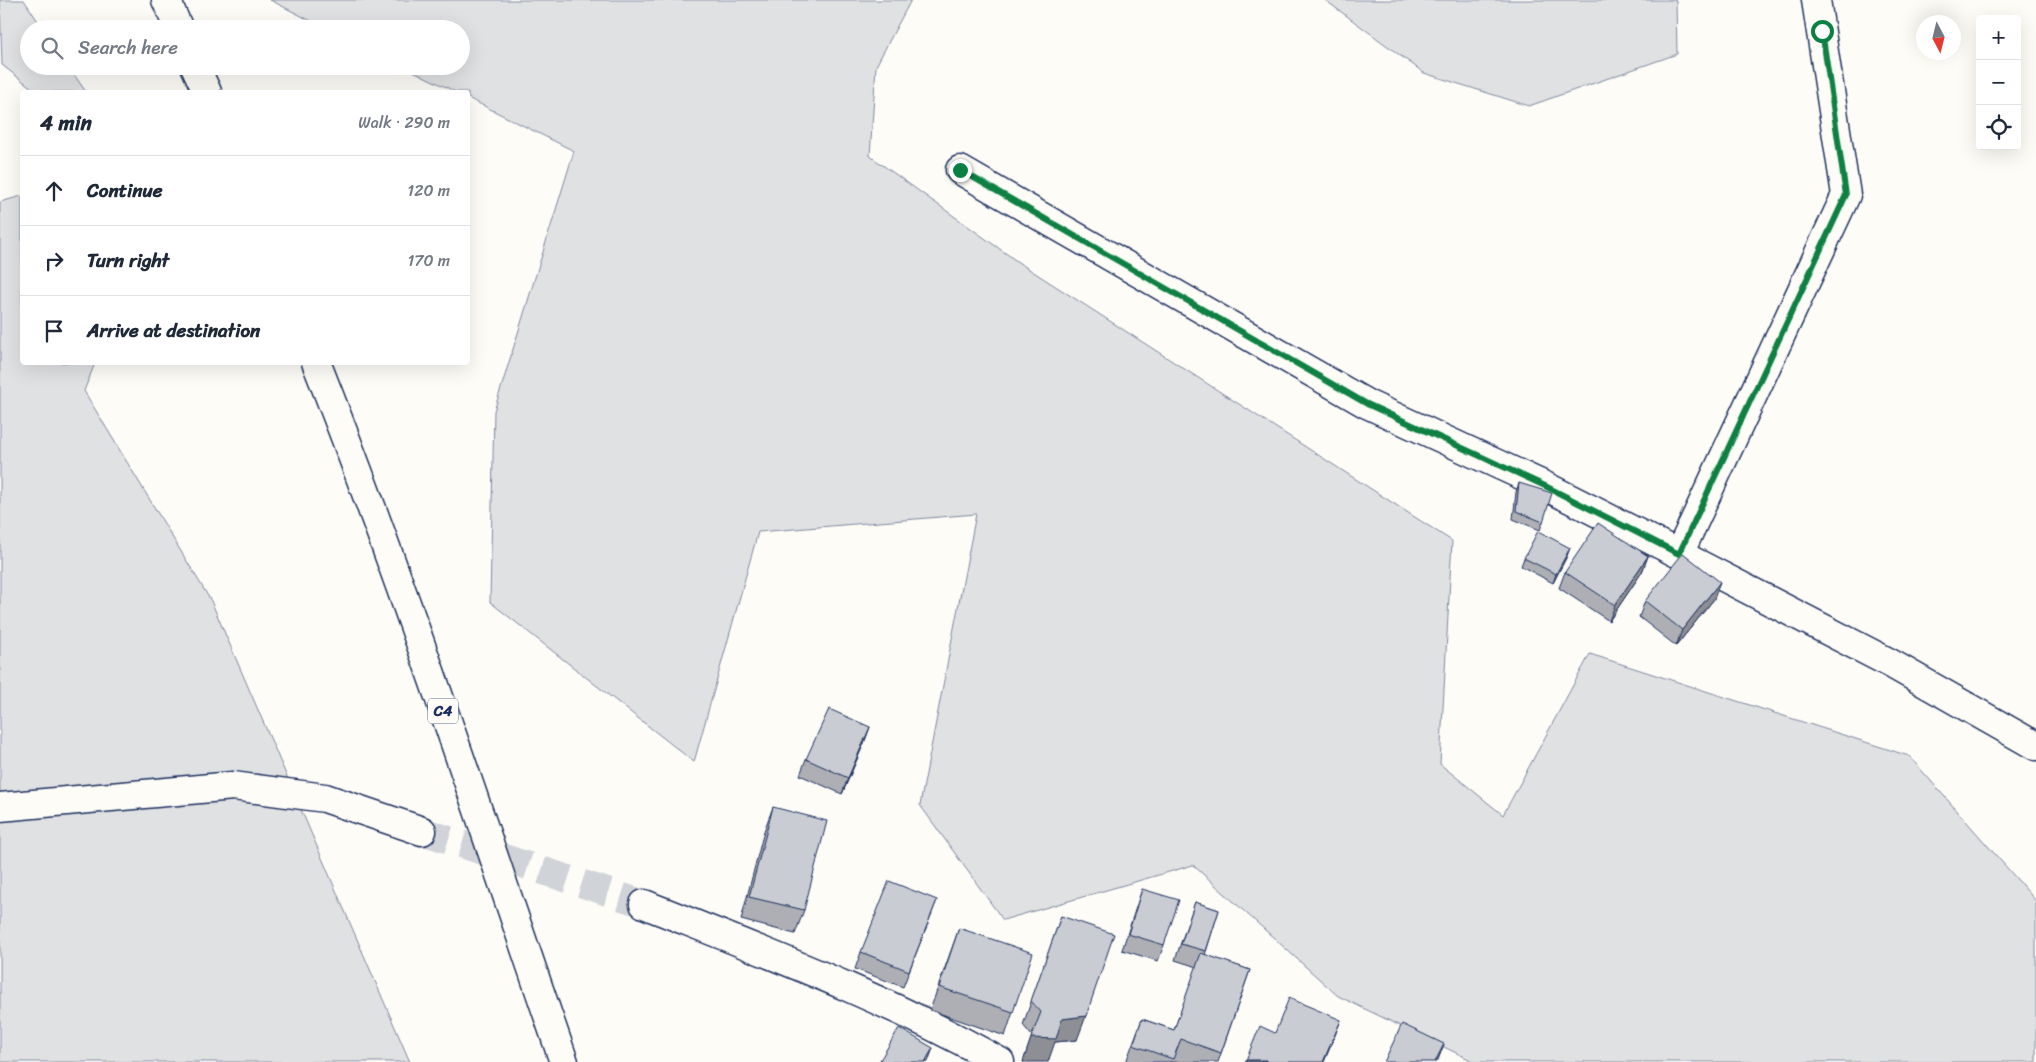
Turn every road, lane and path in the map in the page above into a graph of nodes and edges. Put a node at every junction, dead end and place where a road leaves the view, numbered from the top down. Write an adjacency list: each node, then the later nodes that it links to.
1 (166, 0): 3 (main road)
2 (1816, 0): 8 (main road)
3 (174, 20)
4 (199, 75): 5 (main road)
5 (206, 90)
6 (960, 170): 8 (main road)
7 (317, 365): 13 (main road, C4)
8 (1679, 554): 9 (main road)
9 (2036, 746)
10 (0, 807): 11 (main road)
11 (422, 831)
12 (644, 904): 14 (main road)
13 (564, 1062)
14 (1000, 1062)

